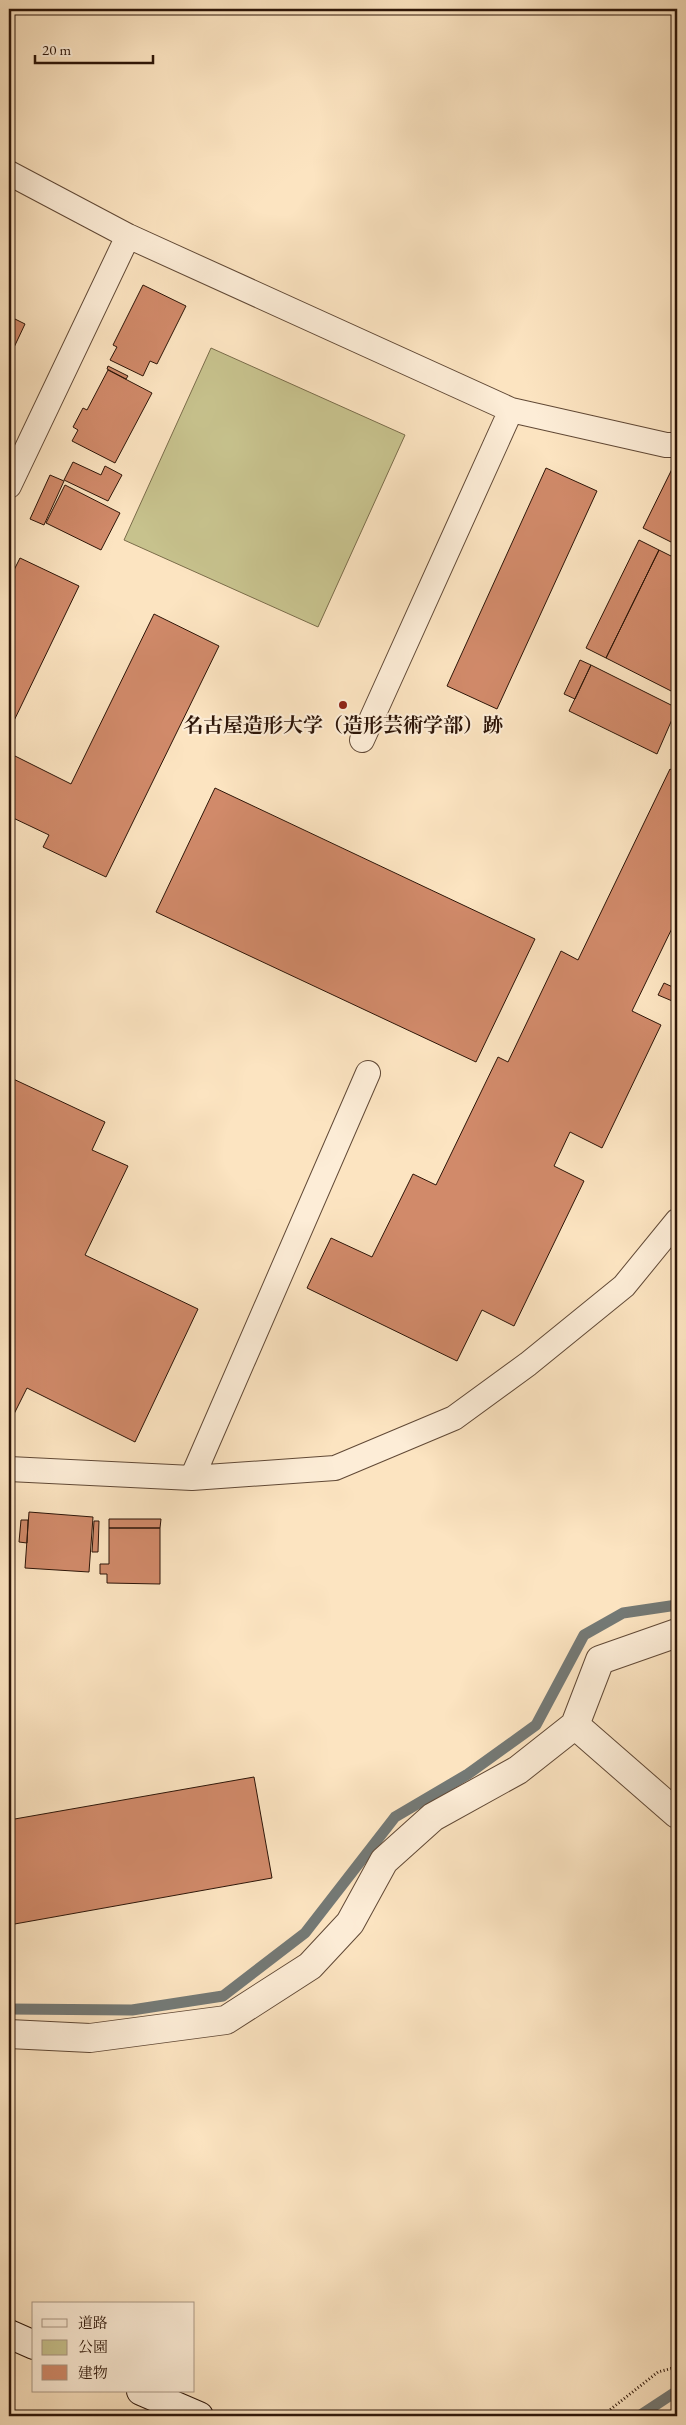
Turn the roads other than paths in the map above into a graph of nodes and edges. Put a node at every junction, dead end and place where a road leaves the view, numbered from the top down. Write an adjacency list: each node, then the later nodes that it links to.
1 (9, 173): 2 (lane)
2 (128, 236): 3 (lane); 5 (lane)
3 (511, 410): 4 (lane); 6 (lane)
4 (677, 445)
5 (9, 486)
6 (362, 740)
7 (368, 1073): 10 (lane)
8 (677, 1221): 10 (lane)
9 (9, 1469): 10 (lane)
10 (192, 1478)
11 (677, 1633): 12 (street)
12 (575, 1725): 13 (street); 14 (street)
13 (677, 1814)
14 (9, 2034)
15 (9, 2334): 16 (street)
16 (32, 2344)
17 (143, 2392): 18 (street)
18 (199, 2416)

